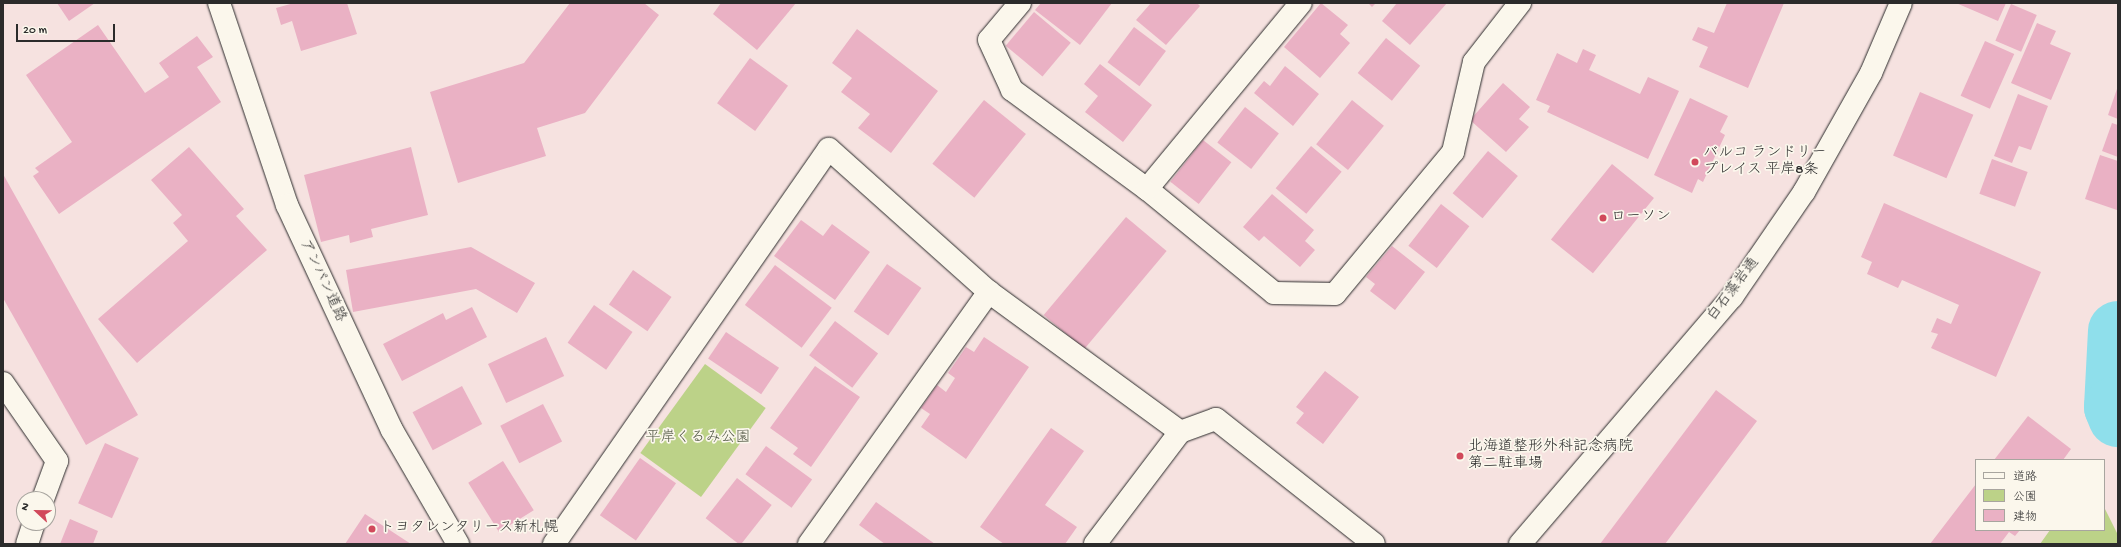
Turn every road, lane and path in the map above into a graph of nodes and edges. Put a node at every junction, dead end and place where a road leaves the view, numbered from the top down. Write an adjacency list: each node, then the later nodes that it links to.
1 (219, 3): 13 (street, アンパン道路)
2 (1020, 3): 6 (street)
3 (1301, 3): 6 (street)
4 (1520, 3): 6 (street)
5 (1900, 3): 18 (street, 白石藻岩通)
6 (1147, 189)
7 (989, 292): 9 (street); 14 (street); 15 (street)
8 (3, 383): 10 (street)
9 (1180, 432): 16 (street); 17 (street)
10 (46, 491)
11 (31, 531): 12 (street)
12 (27, 544)
13 (458, 544)
14 (554, 544)
15 (809, 544)
16 (1095, 544)
17 (1374, 544)
18 (1520, 544)

